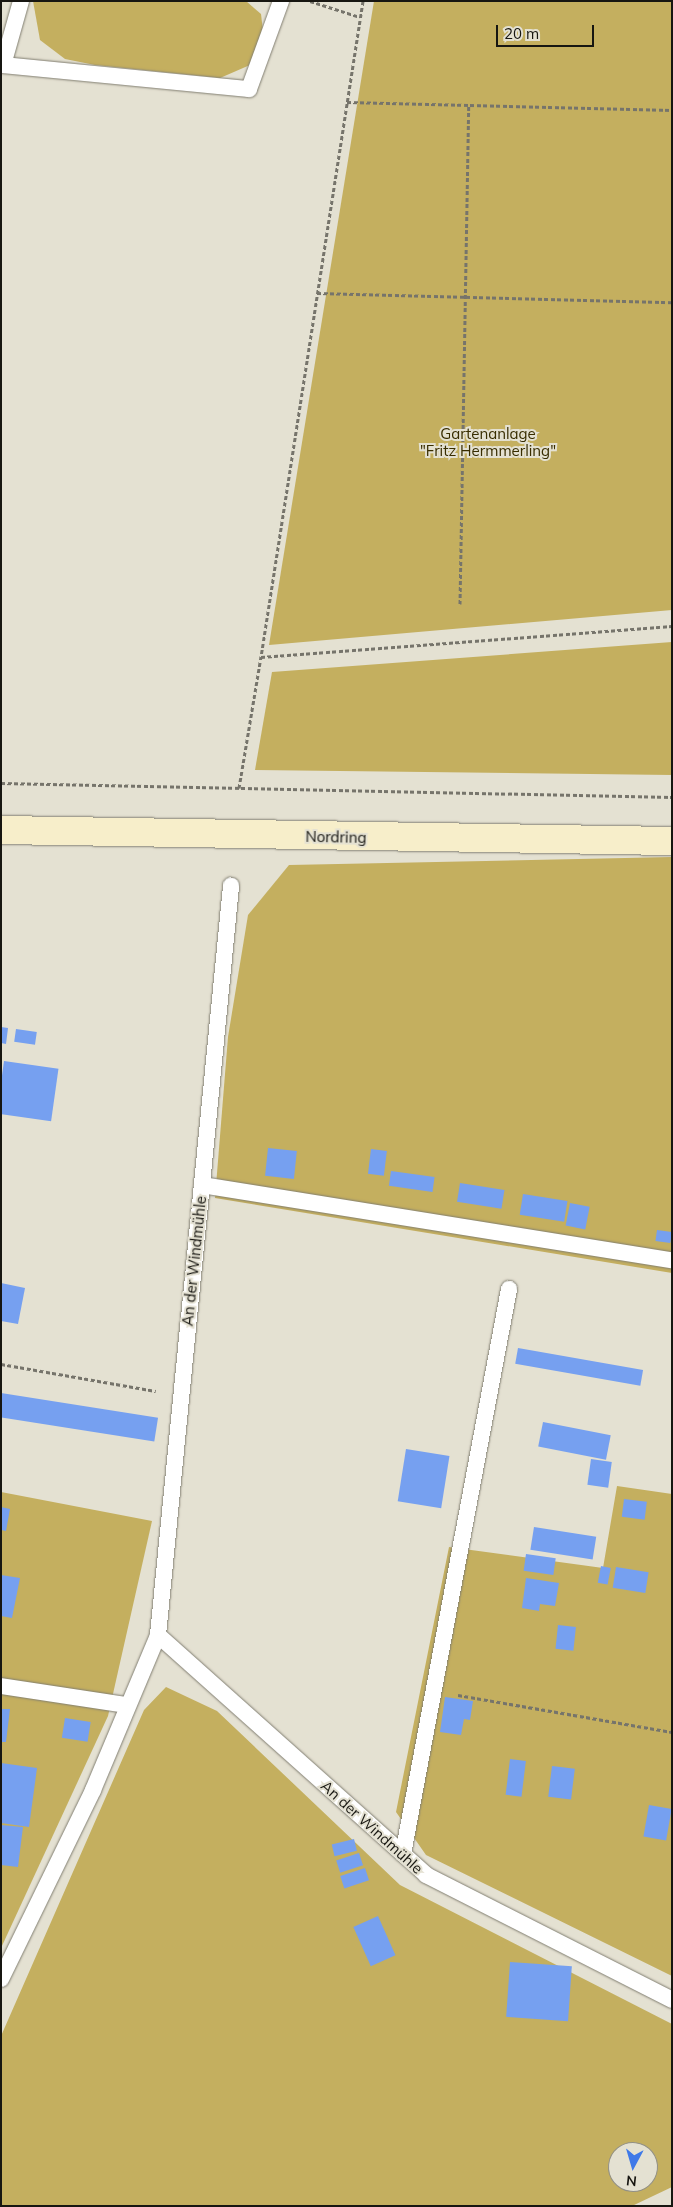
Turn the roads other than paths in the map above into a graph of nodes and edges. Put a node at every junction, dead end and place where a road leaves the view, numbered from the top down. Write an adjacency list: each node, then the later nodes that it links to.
1 (22, 1): 2 (lane)
2 (281, 1)
3 (1, 830): 4 (main road, Nordring)
4 (672, 841)
5 (231, 886): 6 (lane, An der Windmühle)
6 (202, 1185): 7 (lane); 9 (lane, An der Windmühle)
7 (672, 1260)
8 (509, 1289): 12 (lane)
9 (158, 1636): 11 (lane, An der Windmühle); 12 (lane, An der Windmühle)
10 (1, 1686): 11 (lane)
11 (126, 1705): 13 (lane, An der Windmühle)
12 (403, 1854): 14 (lane, An der Windmühle)
13 (1, 1979)
14 (672, 2000)

